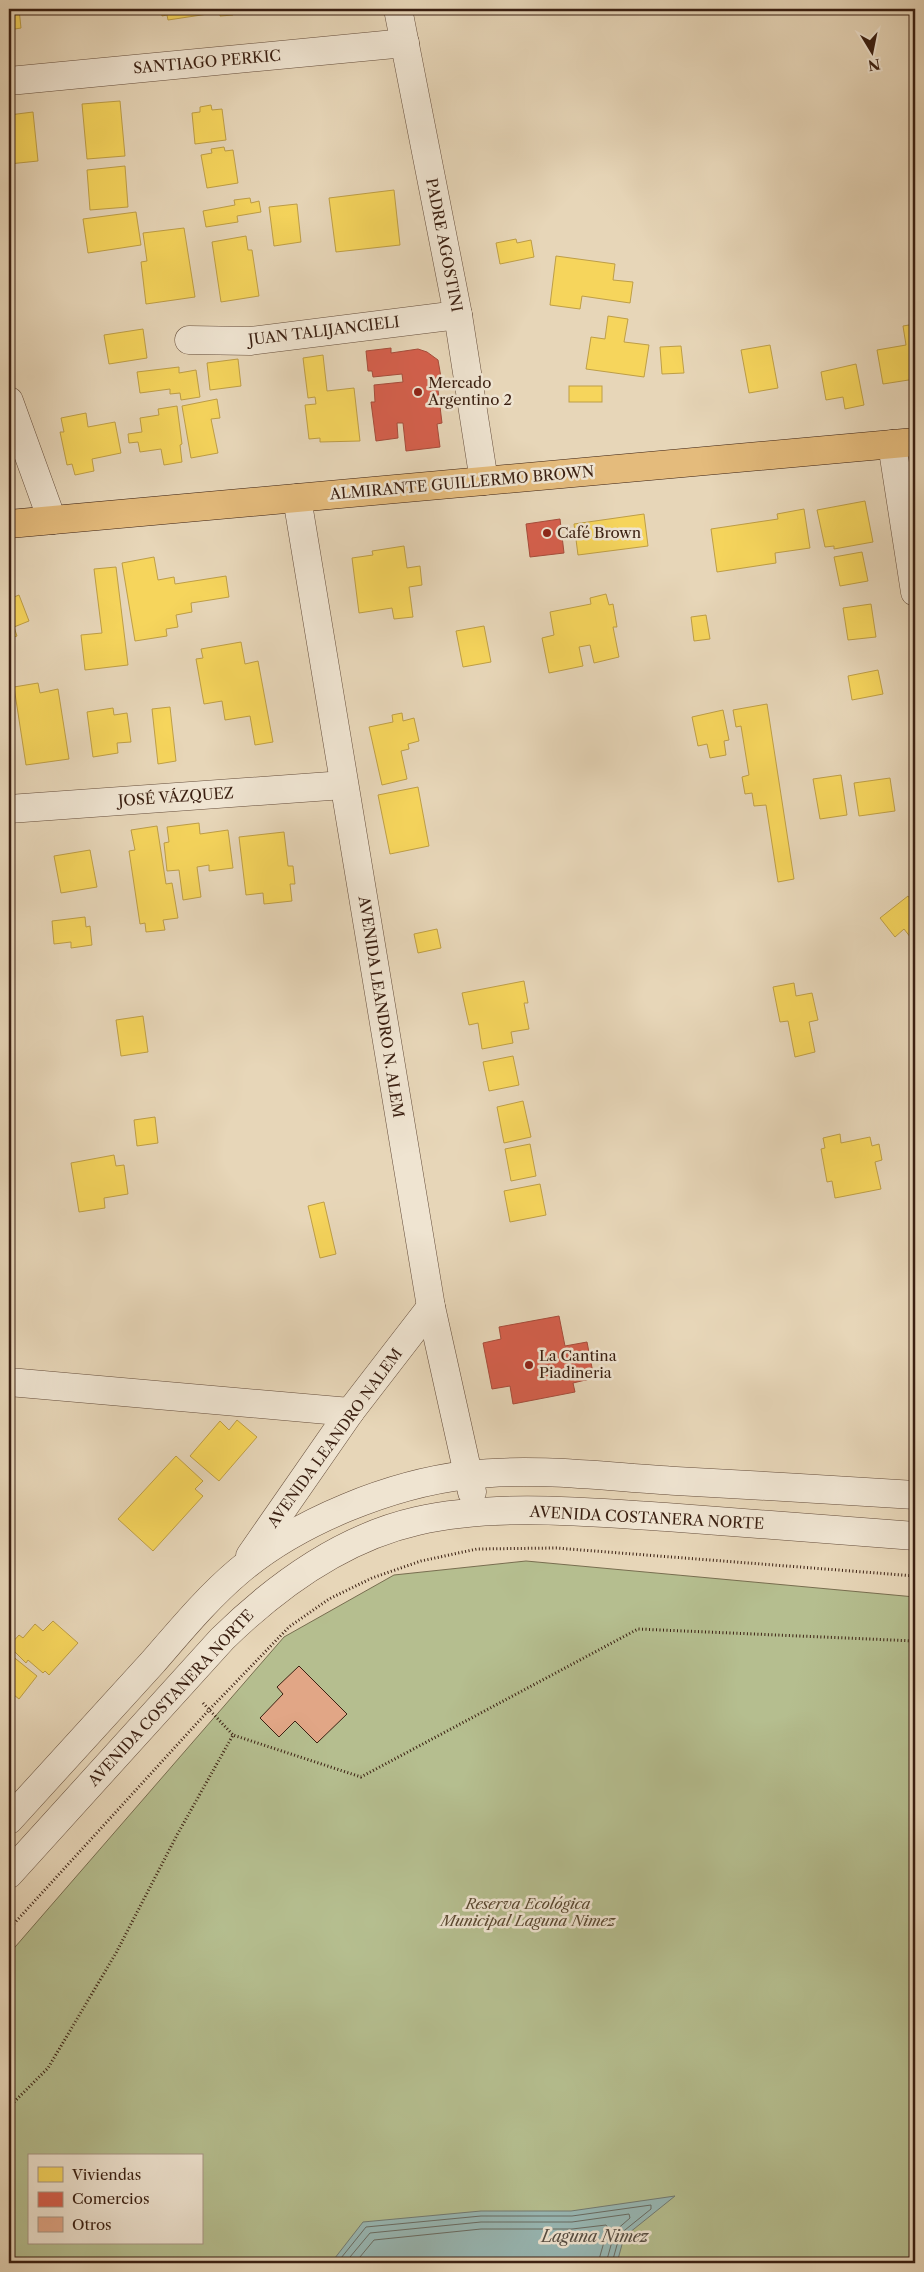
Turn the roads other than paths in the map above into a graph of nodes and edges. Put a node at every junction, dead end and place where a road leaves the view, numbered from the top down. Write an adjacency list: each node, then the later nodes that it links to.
1 (398, 9): 2 (street, PADRE AGOSTINI)
2 (404, 43): 3 (street, SANTIAGO PERKIC); 4 (street, PADRE AGOSTINI)
3 (9, 80)
4 (458, 315): 5 (street, JUAN TALIJANCIELI); 8 (street, PADRE AGOSTINI)
5 (190, 340)
6 (9, 401): 10 (street)
7 (903, 443): 8 (main road, ALMIRANTE GUILLERMO BROWN); 12 (street)
8 (484, 481): 9 (main road, ALMIRANTE GUILLERMO BROWN)
9 (297, 498): 10 (main road, ALMIRANTE GUILLERMO BROWN); 13 (street, AVENIDA LEANDRO N. ALEM)
10 (52, 520): 11 (main road, ALMIRANTE GUILLERMO BROWN)
11 (9, 524)
12 (915, 592)
13 (344, 785): 14 (street, JOSÉ VÁZQUEZ); 15 (street, AVENIDA LEANDRO N. ALEM)
14 (9, 808)
15 (431, 1307): 17 (street, AVENIDA LEANDRO NALEM); 18 (street, AVENIDA LEANDRO N. ALEM)
16 (9, 1382): 17 (street)
17 (350, 1412): 22 (street, AVENIDA LEANDRO NALEM)
18 (468, 1475): 19 (street); 20 (street, AVENIDA LEANDRO N. ALEM); 22 (street)
19 (915, 1495)
20 (476, 1513): 21 (street, AVENIDA COSTANERA NORTE); 24 (street, AVENIDA COSTANERA NORTE)
21 (915, 1536)
22 (240, 1570): 23 (street)
23 (9, 1820)
24 (9, 1874)

